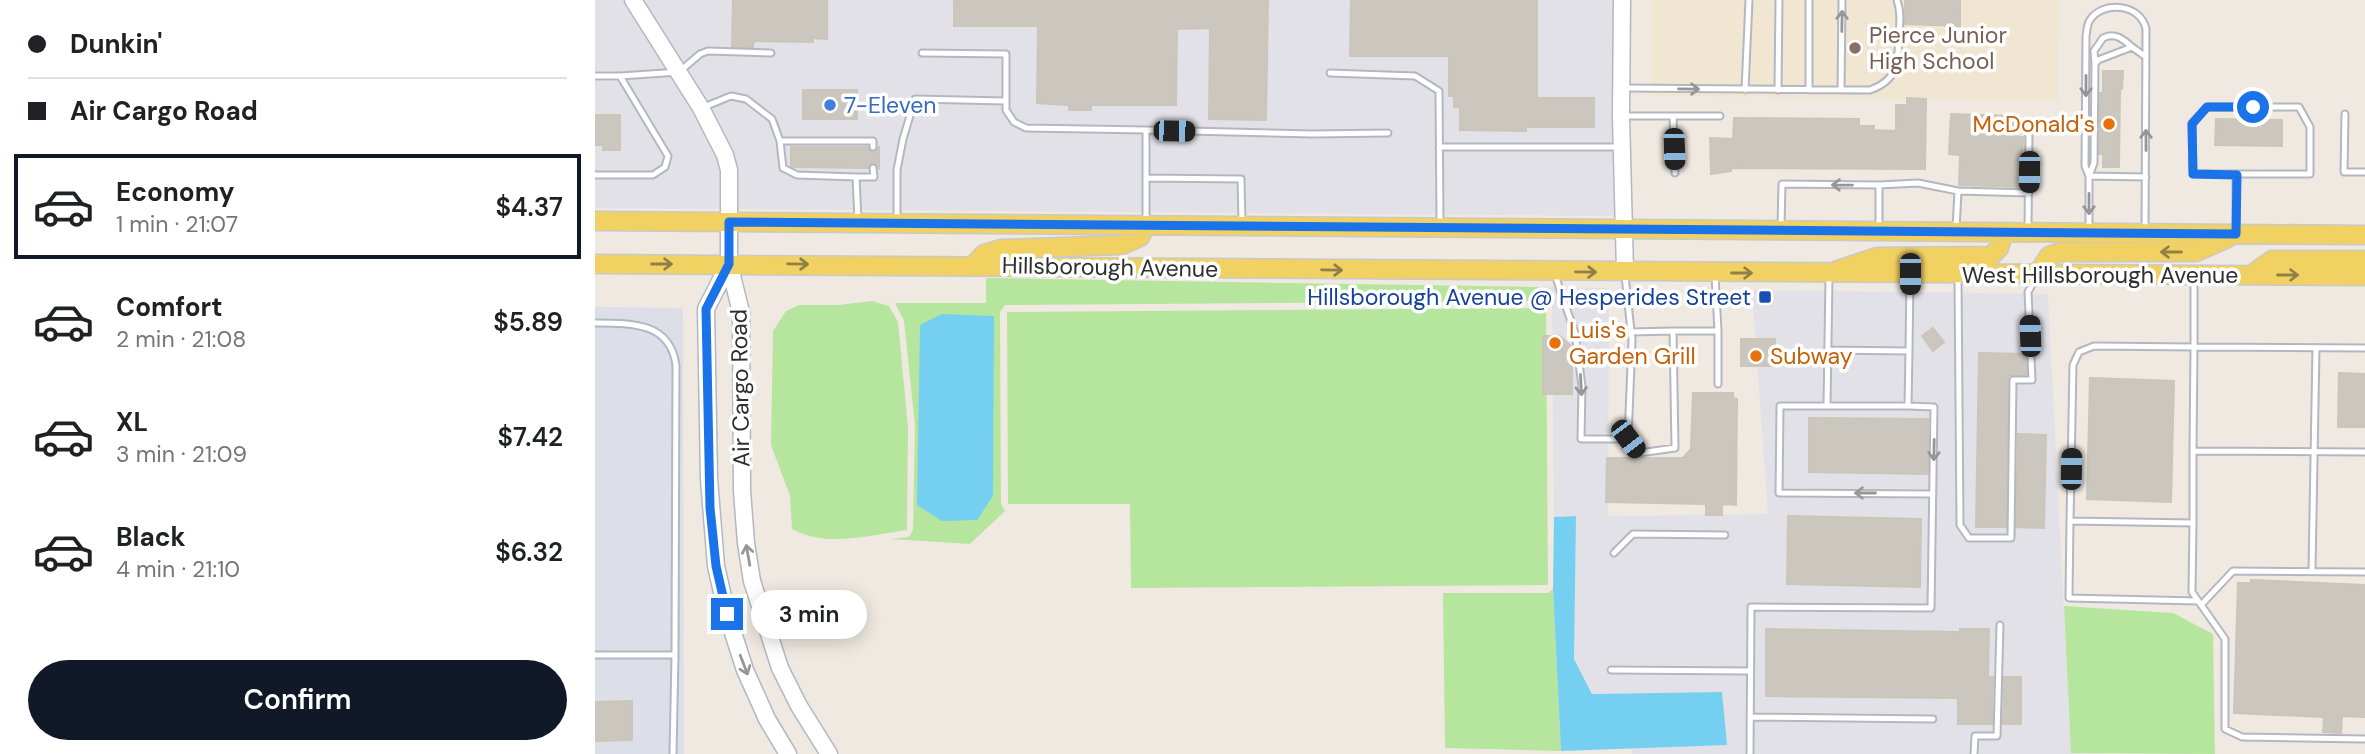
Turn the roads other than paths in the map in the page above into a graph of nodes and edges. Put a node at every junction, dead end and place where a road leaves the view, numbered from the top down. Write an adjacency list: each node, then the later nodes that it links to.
1 (633, 0): 13 (street)
2 (1622, 0): 17 (street)
3 (1749, 0): 18 (lane)
4 (1779, 0): 19 (lane)
5 (1808, 0): 20 (lane)
6 (1842, 0): 21 (lane, one-way to 6)
7 (1897, 0): 21 (lane)
8 (2132, 47): 11 (lane); 12 (lane); 12 (lane)
9 (771, 53): 13 (lane)
10 (922, 53): 22 (lane)
11 (2146, 57): 47 (lane, one-way to 47); 49 (lane, one-way to 11)
12 (2095, 64): 47 (lane)
13 (679, 72): 16 (lane); 23 (street)
14 (1330, 73): 33 (lane)
15 (595, 76): 16 (lane)
16 (620, 76): 42 (lane)
17 (1621, 88): 18 (lane, one-way to 18); 25 (street)
18 (1745, 90): 19 (lane)
19 (1778, 90): 20 (lane)
20 (1809, 90): 21 (lane)
21 (1841, 90)
22 (1006, 100): 28 (lane); 57 (lane)
23 (701, 108): 31 (lane); 55 (street)
24 (2345, 114): 40 (lane)
25 (1621, 116): 26 (lane); 34 (street)
26 (1674, 116): 27 (lane); 41 (lane)
27 (1720, 116)
28 (1146, 130): 30 (lane); 50 (lane)
29 (2029, 130): 53 (lane)
30 (1388, 133)
31 (780, 141): 32 (lane); 43 (lane)
32 (873, 147)
33 (1439, 147): 34 (lane); 60 (lane)
34 (1622, 147): 61 (street)
35 (809, 167): 43 (lane)
36 (827, 167): 45 (lane)
37 (846, 168): 46 (lane)
38 (861, 168): 48 (lane)
39 (873, 168): 48 (lane)
40 (2365, 172)
41 (1675, 173)
42 (595, 175)
43 (809, 175): 45 (lane)
44 (2237, 175): 44 (lane); 69 (lane)
45 (827, 176): 46 (lane)
46 (845, 176): 48 (lane)
47 (2089, 176): 49 (lane); 67 (lane, one-way to 67)
48 (859, 177): 56 (lane)
49 (2146, 177): 68 (lane)
50 (1146, 178): 58 (lane); 59 (lane)
51 (1879, 185): 52 (lane); 62 (lane, one-way to 62); 63 (lane)
52 (1958, 191): 53 (lane); 64 (lane)
53 (2029, 193): 66 (lane)
54 (595, 221): 55 (main road, Hillsborough Avenue)
55 (729, 222): 56 (main road, Hillsborough Avenue); 74 (street)
56 (858, 223): 57 (main road, Hillsborough Avenue)
57 (897, 223): 58 (main road, Hillsborough Avenue)
58 (1146, 225): 59 (main road, Hillsborough Avenue); 75 (main road)
59 (1242, 226): 60 (main road, Hillsborough Avenue)
60 (1440, 228): 61 (main road, Hillsborough Avenue)
61 (1624, 229): 62 (main road, Hillsborough Avenue); 77 (street)
62 (1781, 230): 63 (main road, Hillsborough Avenue)
63 (1879, 231): 64 (main road, Hillsborough Avenue)
64 (1956, 232): 65 (main road, Hillsborough Avenue)
65 (2004, 232): 66 (main road, Hillsborough Avenue); 79 (main road)
66 (2028, 232): 67 (main road, Hillsborough Avenue)
67 (2089, 233): 68 (main road, Hillsborough Avenue); 71 (lane)
68 (2145, 233): 69 (main road, Hillsborough Avenue)
69 (2236, 234): 70 (main road, Hillsborough Avenue); 71 (main road, one-way to 71)
70 (2365, 235)
71 (2089, 252): 82 (main road)
72 (2365, 260): 84 (main road)
73 (595, 264): 74 (main road, Hillsborough Avenue, one-way to 74)
74 (729, 264): 75 (main road, Hillsborough Avenue, one-way to 75); 119 (street, Air Cargo Road, one-way to 119); 120 (street, Air Cargo Road, one-way to 74)
75 (973, 266): 76 (main road, Hillsborough Avenue, one-way to 76)
76 (1554, 272): 77 (main road, Hillsborough Avenue, one-way to 77); 98 (lane, one-way to 98)
77 (1625, 272): 78 (main road, West Hillsborough Avenue); 89 (lane)
78 (1715, 273): 79 (main road, West Hillsborough Avenue, one-way to 79); 88 (lane)
79 (1829, 274): 80 (main road, West Hillsborough Avenue); 93 (lane)
80 (1910, 274): 81 (main road, West Hillsborough Avenue); 94 (lane)
81 (1958, 275): 82 (main road, West Hillsborough Avenue); 82 (lane)
82 (2037, 275): 83 (main road, West Hillsborough Avenue)
83 (2194, 275): 84 (main road, West Hillsborough Avenue); 90 (lane)
84 (2252, 275): 85 (main road, West Hillsborough Avenue, one-way to 85)
85 (2365, 276)
86 (595, 323): 112 (lane)
87 (1673, 331): 88 (lane); 89 (lane); 98 (lane)
88 (1718, 331): 95 (lane)
89 (1632, 332): 98 (lane)
90 (2194, 347): 91 (lane); 99 (lane); 103 (lane)
91 (2316, 348): 92 (lane); 100 (lane)
92 (2365, 348)
93 (1828, 350): 94 (lane); 96 (lane)
94 (1909, 351): 97 (lane)
95 (1718, 384)
96 (1827, 406): 97 (lane); 102 (lane, one-way to 96)
97 (1908, 406): 102 (lane, one-way to 102)
98 (1628, 439)
99 (2193, 451): 100 (lane); 104 (lane)
100 (2313, 452): 101 (lane); 107 (lane)
101 (2365, 452)
102 (1933, 494): 114 (lane)
103 (2070, 521): 104 (lane); 109 (lane)
104 (2193, 523): 109 (lane)
105 (1725, 535): 106 (lane)
106 (1614, 553)
107 (2312, 572): 108 (lane); 109 (lane)
108 (2365, 572)
109 (2200, 603): 117 (lane)
110 (2000, 625): 122 (lane)
111 (595, 655): 112 (lane)
112 (675, 655): 118 (lane)
113 (1611, 670): 114 (lane)
114 (1751, 671): 115 (lane)
115 (1750, 717): 116 (lane); 121 (lane)
116 (1933, 719)
117 (2365, 739)
118 (673, 754)
119 (788, 754)
120 (829, 754)
121 (1750, 754)
122 (1974, 754)

